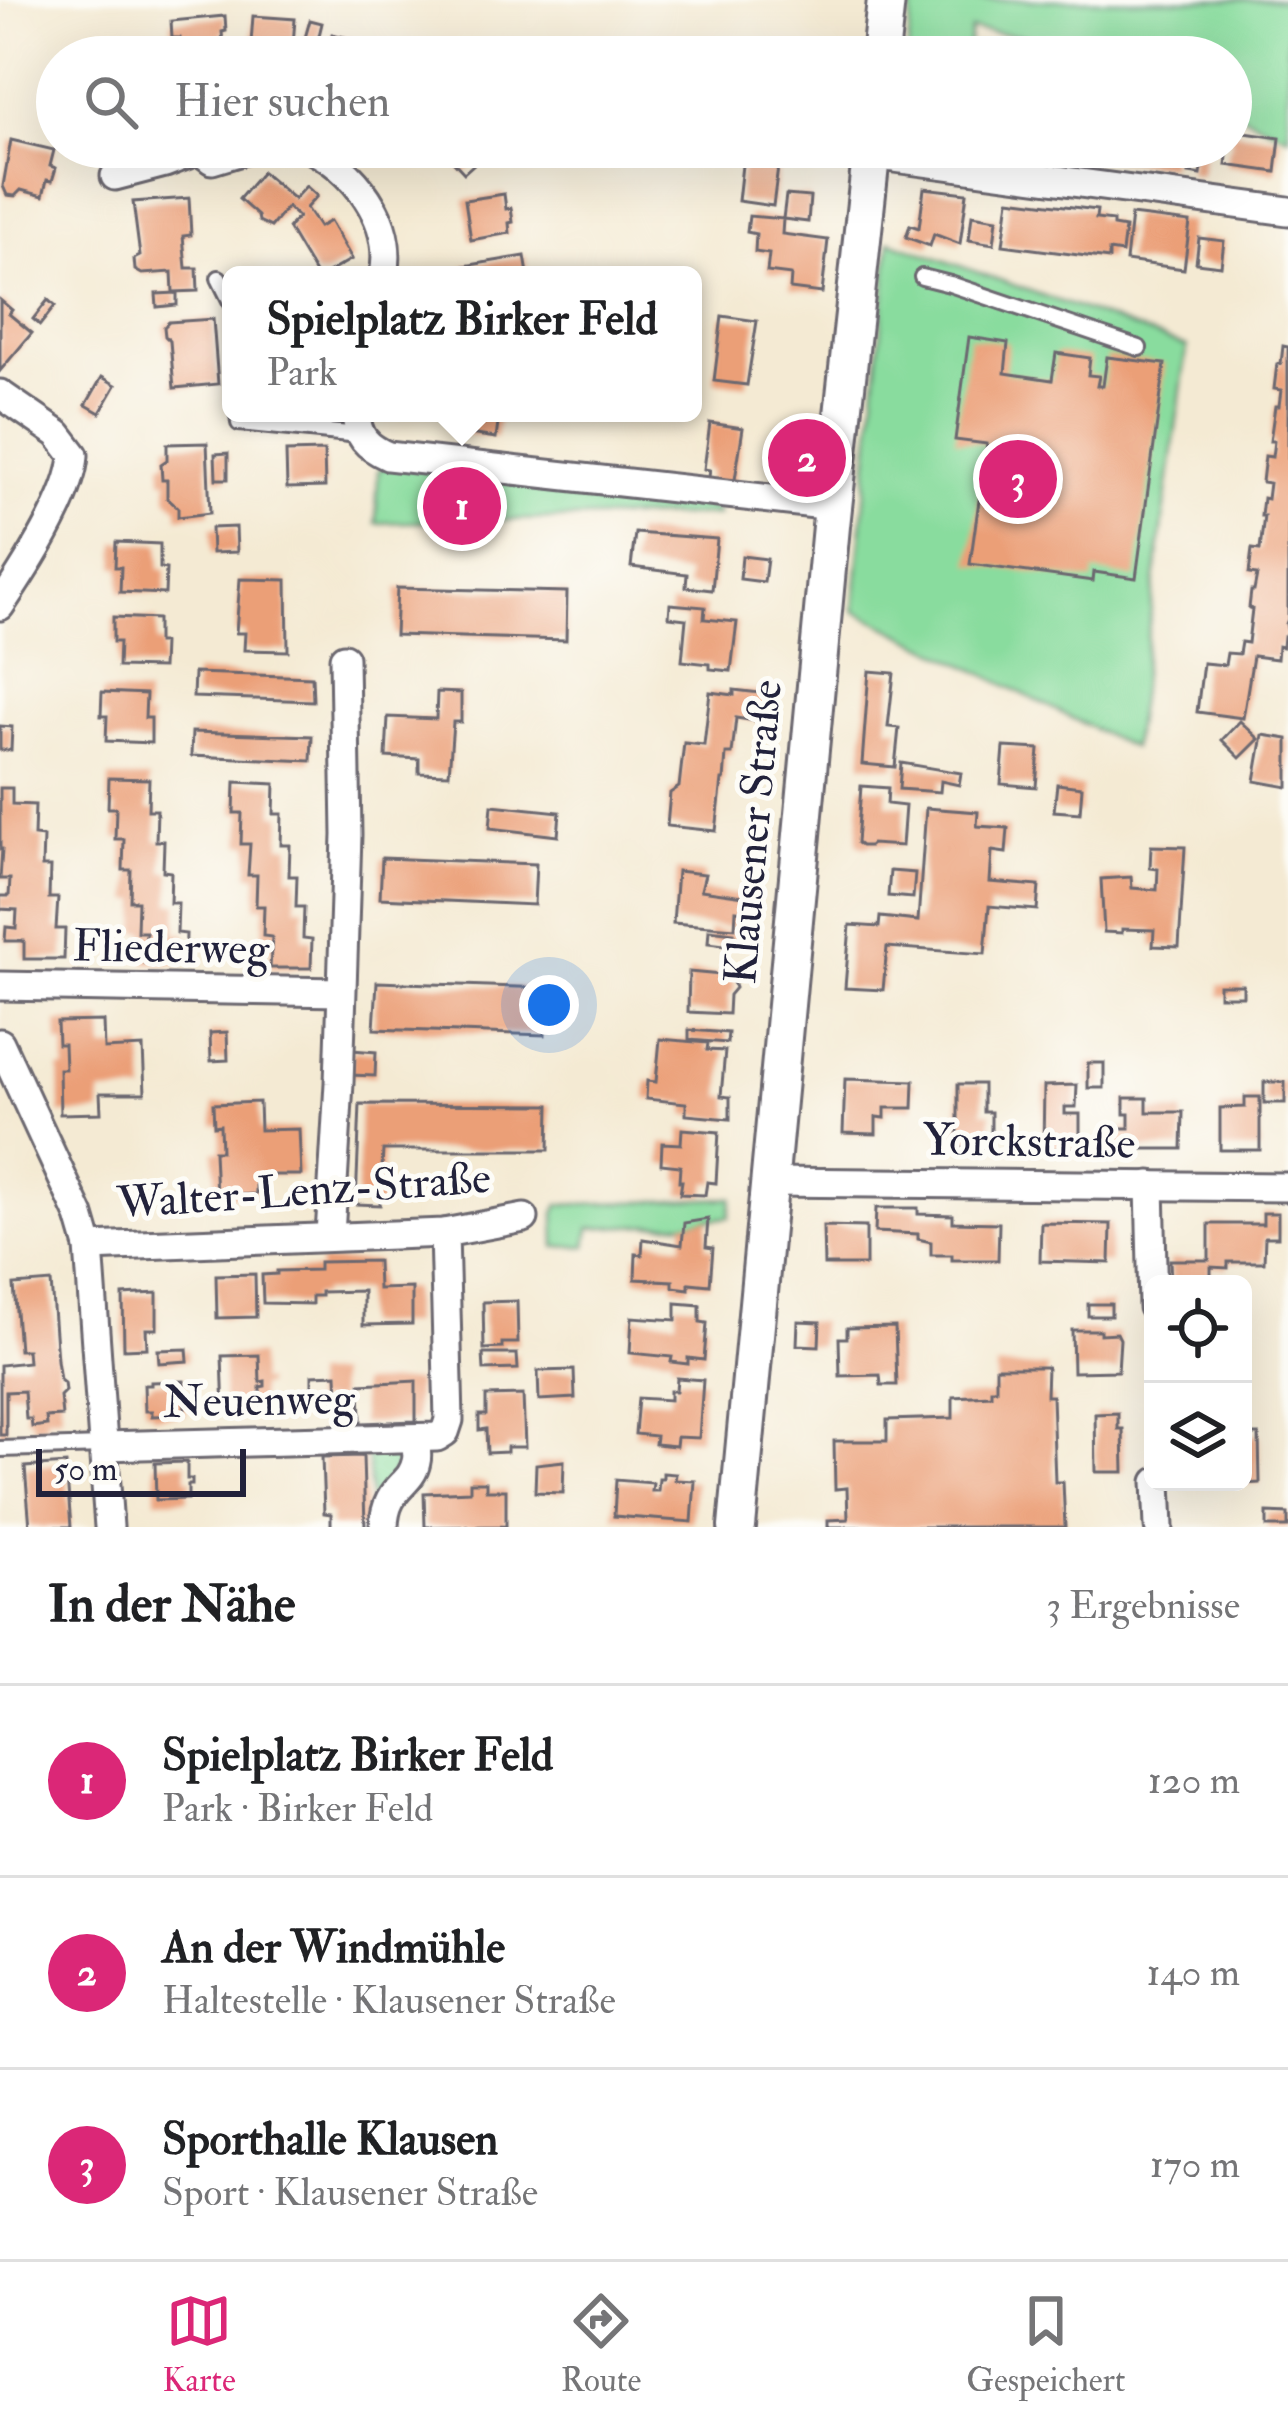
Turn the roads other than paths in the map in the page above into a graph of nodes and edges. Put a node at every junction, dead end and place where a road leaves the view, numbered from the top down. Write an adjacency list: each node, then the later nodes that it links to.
1 (886, 0): 2 (main road)
2 (882, 36)
3 (146, 168): 7 (street)
4 (340, 168): 9 (street)
5 (870, 168): 17 (main road, Klausener Straße)
6 (990, 168): 8 (street)
7 (116, 176)
8 (1288, 211)
9 (386, 266)
10 (922, 277): 13 (lane)
11 (219, 278): 12 (lane)
12 (222, 284)
13 (1139, 348)
14 (0, 394): 18 (street)
15 (238, 422): 16 (lane)
16 (358, 424): 17 (street)
17 (832, 506): 23 (main road, Klausener Straße)
18 (0, 606)
19 (344, 658): 21 (street)
20 (0, 986): 21 (street, Fliederweg)
21 (341, 992): 28 (street)
22 (0, 1043): 29 (street)
23 (769, 1181): 24 (street, Yorckstraße); 37 (main road, Klausener Straße)
24 (1150, 1185): 25 (street, Yorckstraße); 30 (street)
25 (1288, 1187)
26 (524, 1218): 27 (street, Walter-Lenz-Straße)
27 (444, 1232): 28 (street, Walter-Lenz-Straße); 31 (street, Neuenweg)
28 (330, 1235): 29 (street, Walter-Lenz-Straße)
29 (89, 1247): 32 (street)
30 (1152, 1275)
31 (416, 1440): 32 (street, Neuenweg); 36 (street, Neuenweg)
32 (104, 1446): 33 (lane); 35 (street)
33 (0, 1449)
34 (1157, 1491): 38 (street)
35 (109, 1527)
36 (384, 1527)
37 (737, 1527)
38 (1159, 1527)

